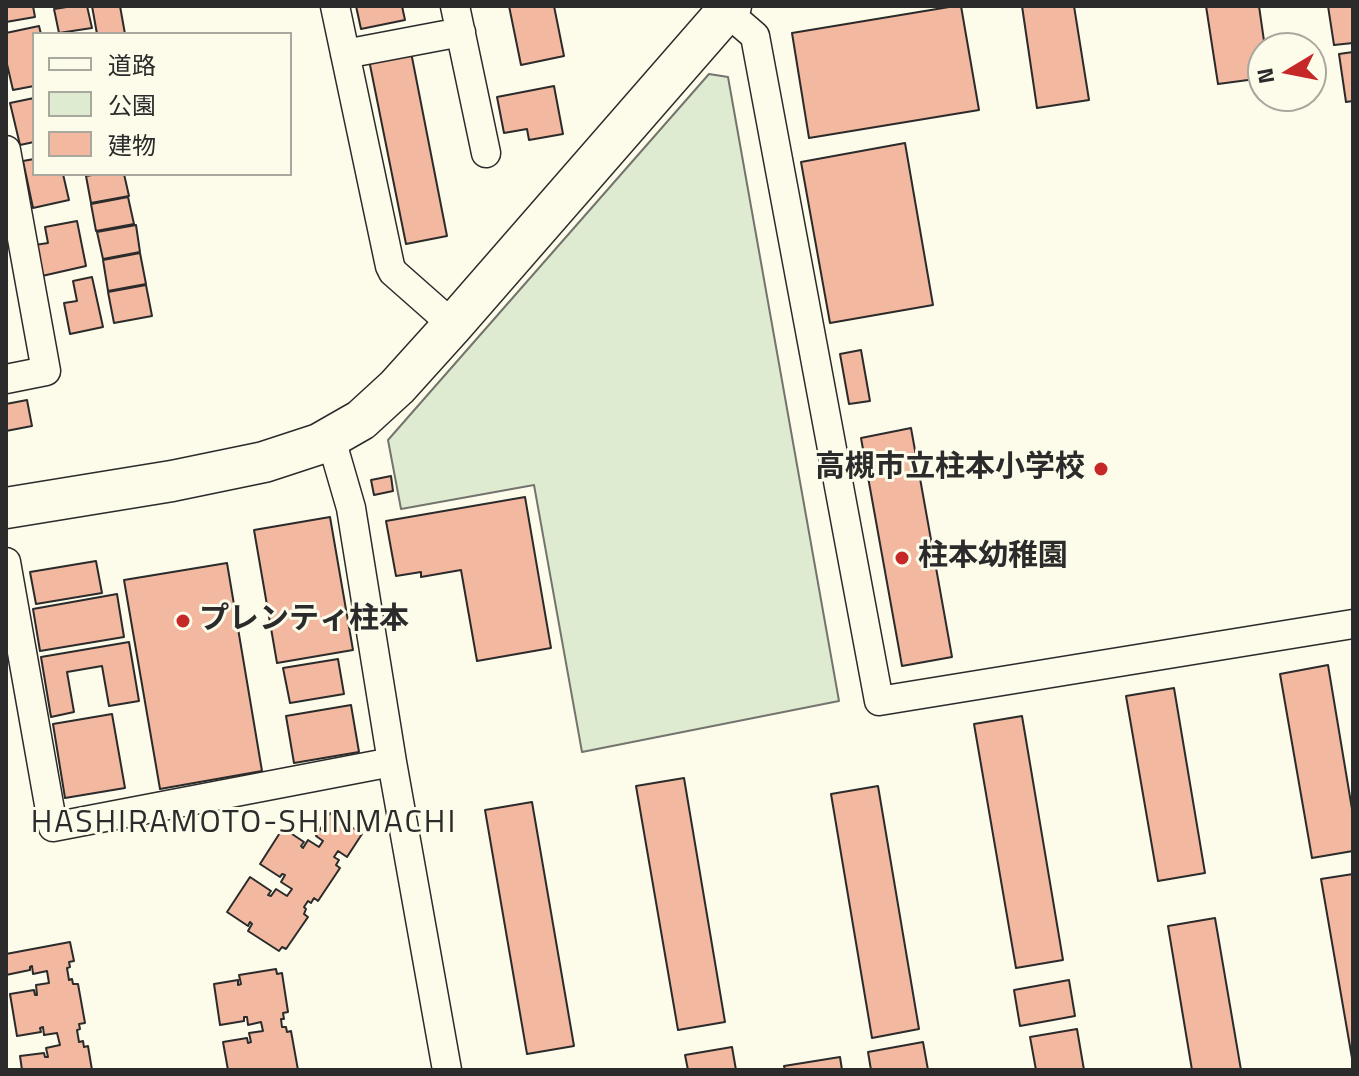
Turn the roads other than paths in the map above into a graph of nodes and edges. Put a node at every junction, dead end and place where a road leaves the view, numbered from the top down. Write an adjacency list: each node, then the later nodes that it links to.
1 (335, 6): 4 (street)
2 (729, 9): 7 (street); 12 (street)
3 (458, 19): 4 (street); 6 (street)
4 (345, 54): 7 (street)
5 (6, 150): 8 (street)
6 (486, 153)
7 (453, 325): 9 (street)
8 (6, 379)
9 (331, 439): 10 (street); 13 (street)
10 (6, 508)
11 (6, 562): 13 (street)
12 (1353, 624)
13 (392, 762): 14 (street)
14 (447, 1070)

